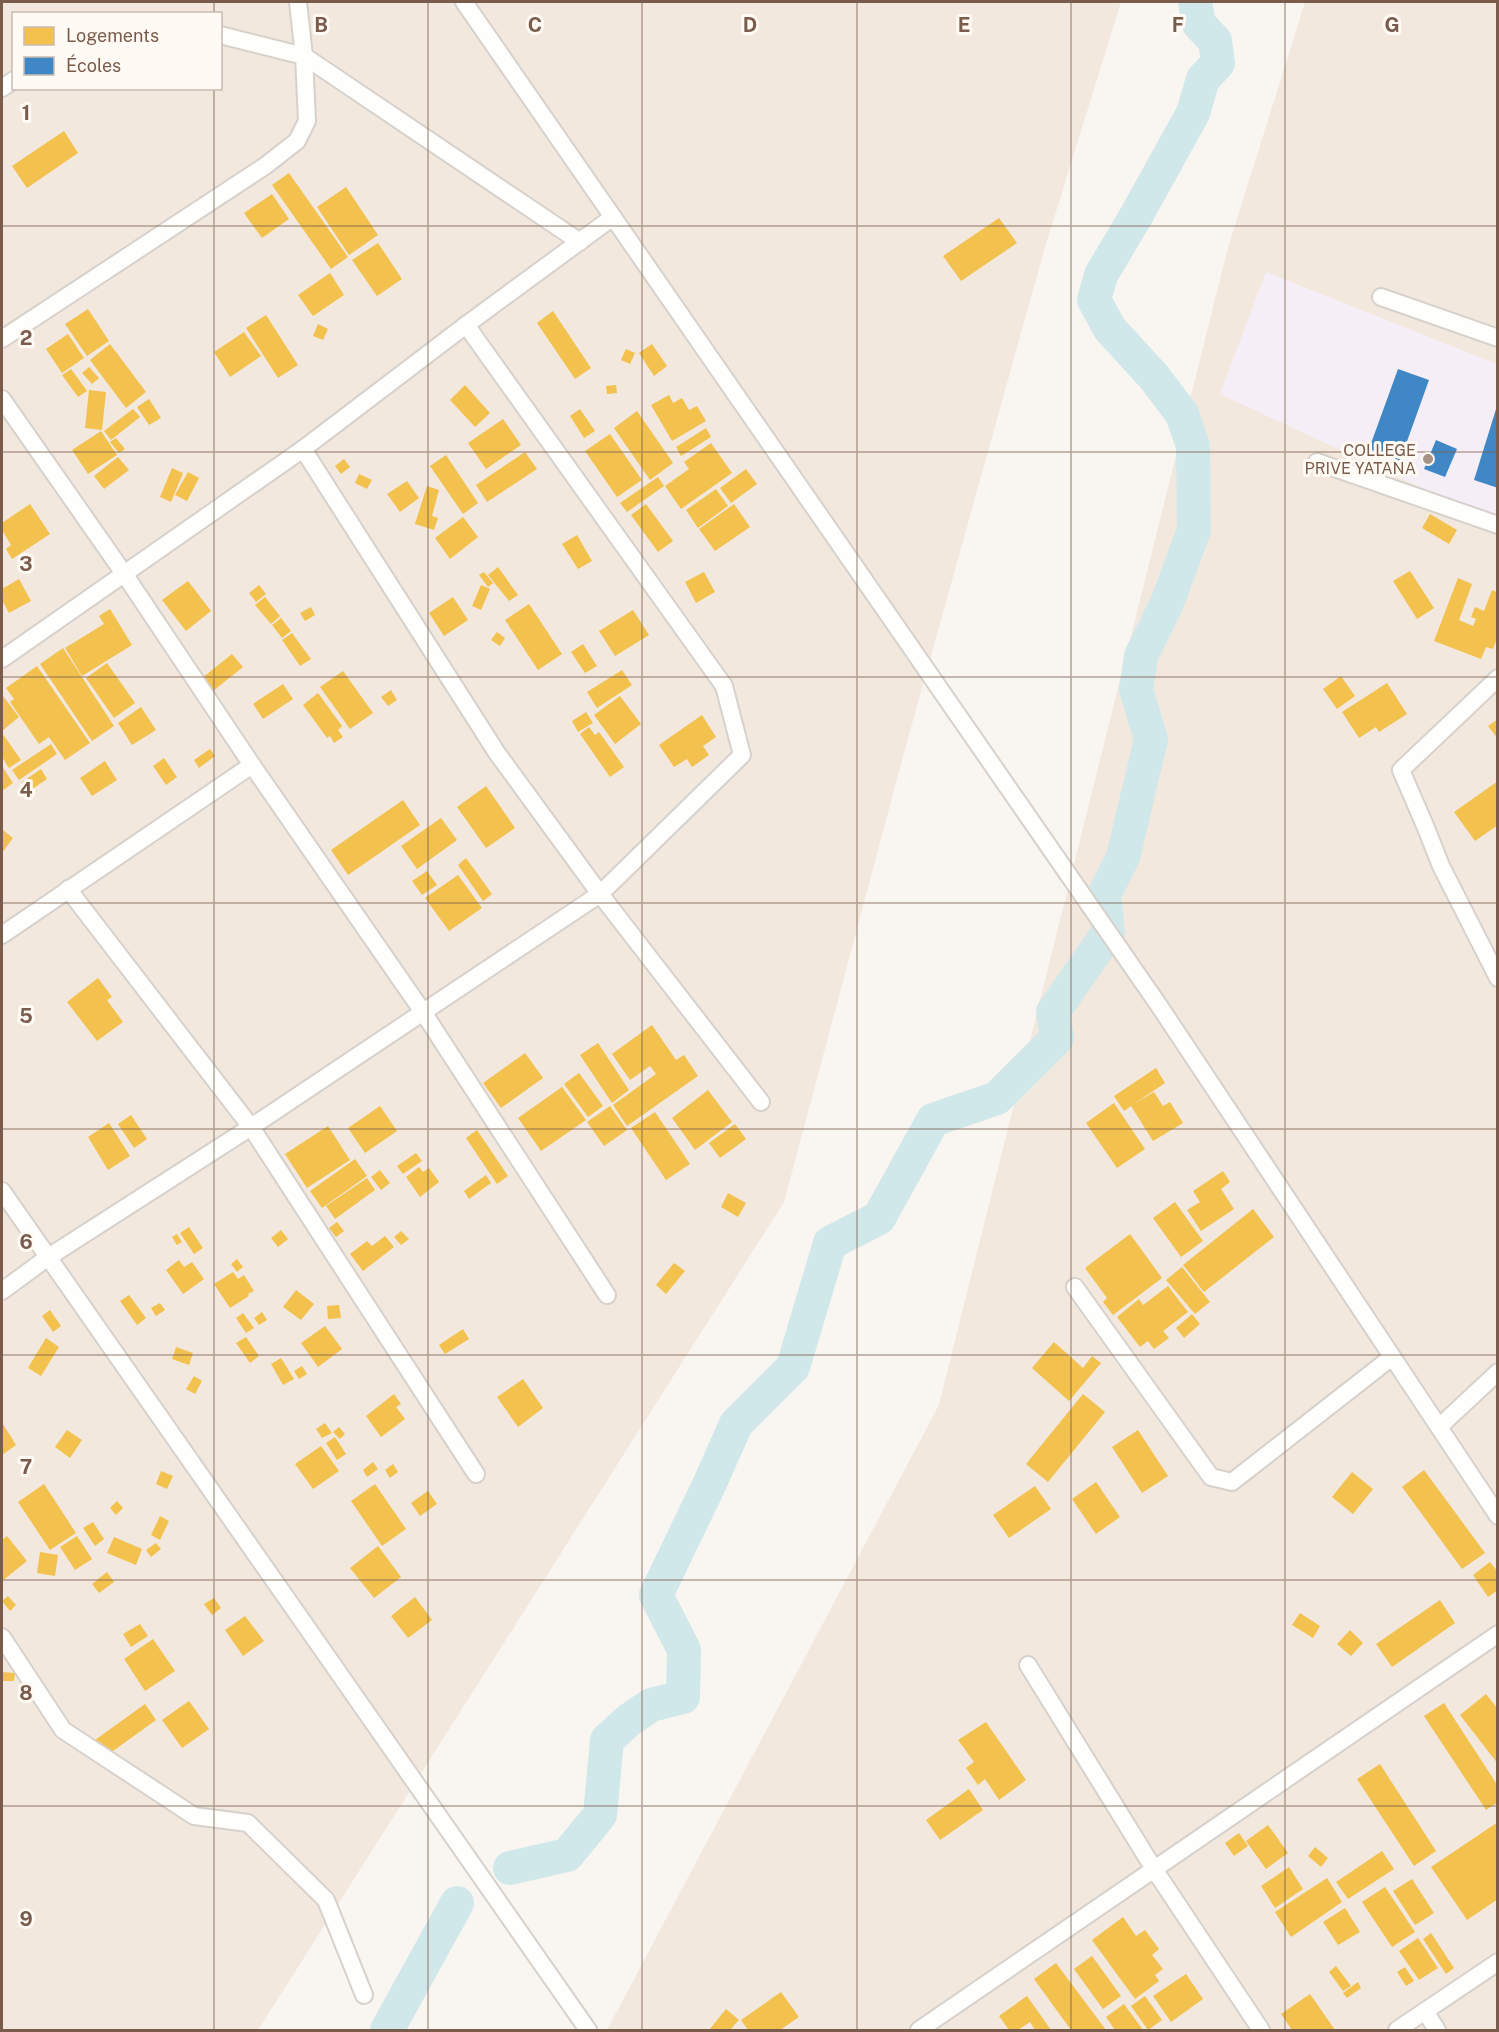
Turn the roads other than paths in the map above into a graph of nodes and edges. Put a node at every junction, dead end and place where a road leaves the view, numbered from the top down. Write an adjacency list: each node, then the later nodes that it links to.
1 (298, 2): 4 (street)
2 (464, 2): 5 (street)
3 (222, 36): 4 (street)
4 (304, 56): 6 (street); 10 (street)
5 (613, 217): 6 (street); 31 (street)
6 (580, 242): 8 (street)
7 (1381, 297): 9 (street)
8 (466, 325): 12 (street); 20 (street)
9 (1497, 338)
10 (2, 339)
11 (2, 399): 15 (street)
12 (303, 450): 15 (street); 20 (street)
13 (1317, 462): 14 (street)
14 (1497, 525)
15 (125, 575): 16 (street); 18 (street)
16 (2, 659)
17 (1497, 678): 22 (street)
18 (252, 765): 19 (street); 23 (street)
19 (68, 889): 21 (street); 25 (street)
20 (600, 894): 23 (street); 24 (street)
21 (2, 935)
22 (1497, 978)
23 (423, 1012): 25 (street); 30 (street)
24 (761, 1102)
25 (251, 1127): 27 (street); 34 (street)
26 (2, 1191): 27 (street)
27 (47, 1258): 29 (street); 43 (street)
28 (1075, 1287): 31 (street)
29 (2, 1291)
30 (607, 1295)
31 (1392, 1357): 33 (street)
32 (1497, 1372): 33 (street)
33 (1439, 1427): 35 (street)
34 (476, 1474)
35 (1497, 1516)
36 (1497, 1634): 39 (street)
37 (2, 1636): 41 (street)
38 (1028, 1665): 39 (street)
39 (1155, 1869): 44 (street); 45 (street)
40 (1497, 1962): 42 (street)
41 (364, 1995)
42 (1425, 2011): 46 (street); 47 (street)
43 (588, 2031)
44 (919, 2031)
45 (1261, 2031)
46 (1397, 2031)
47 (1437, 2031)

